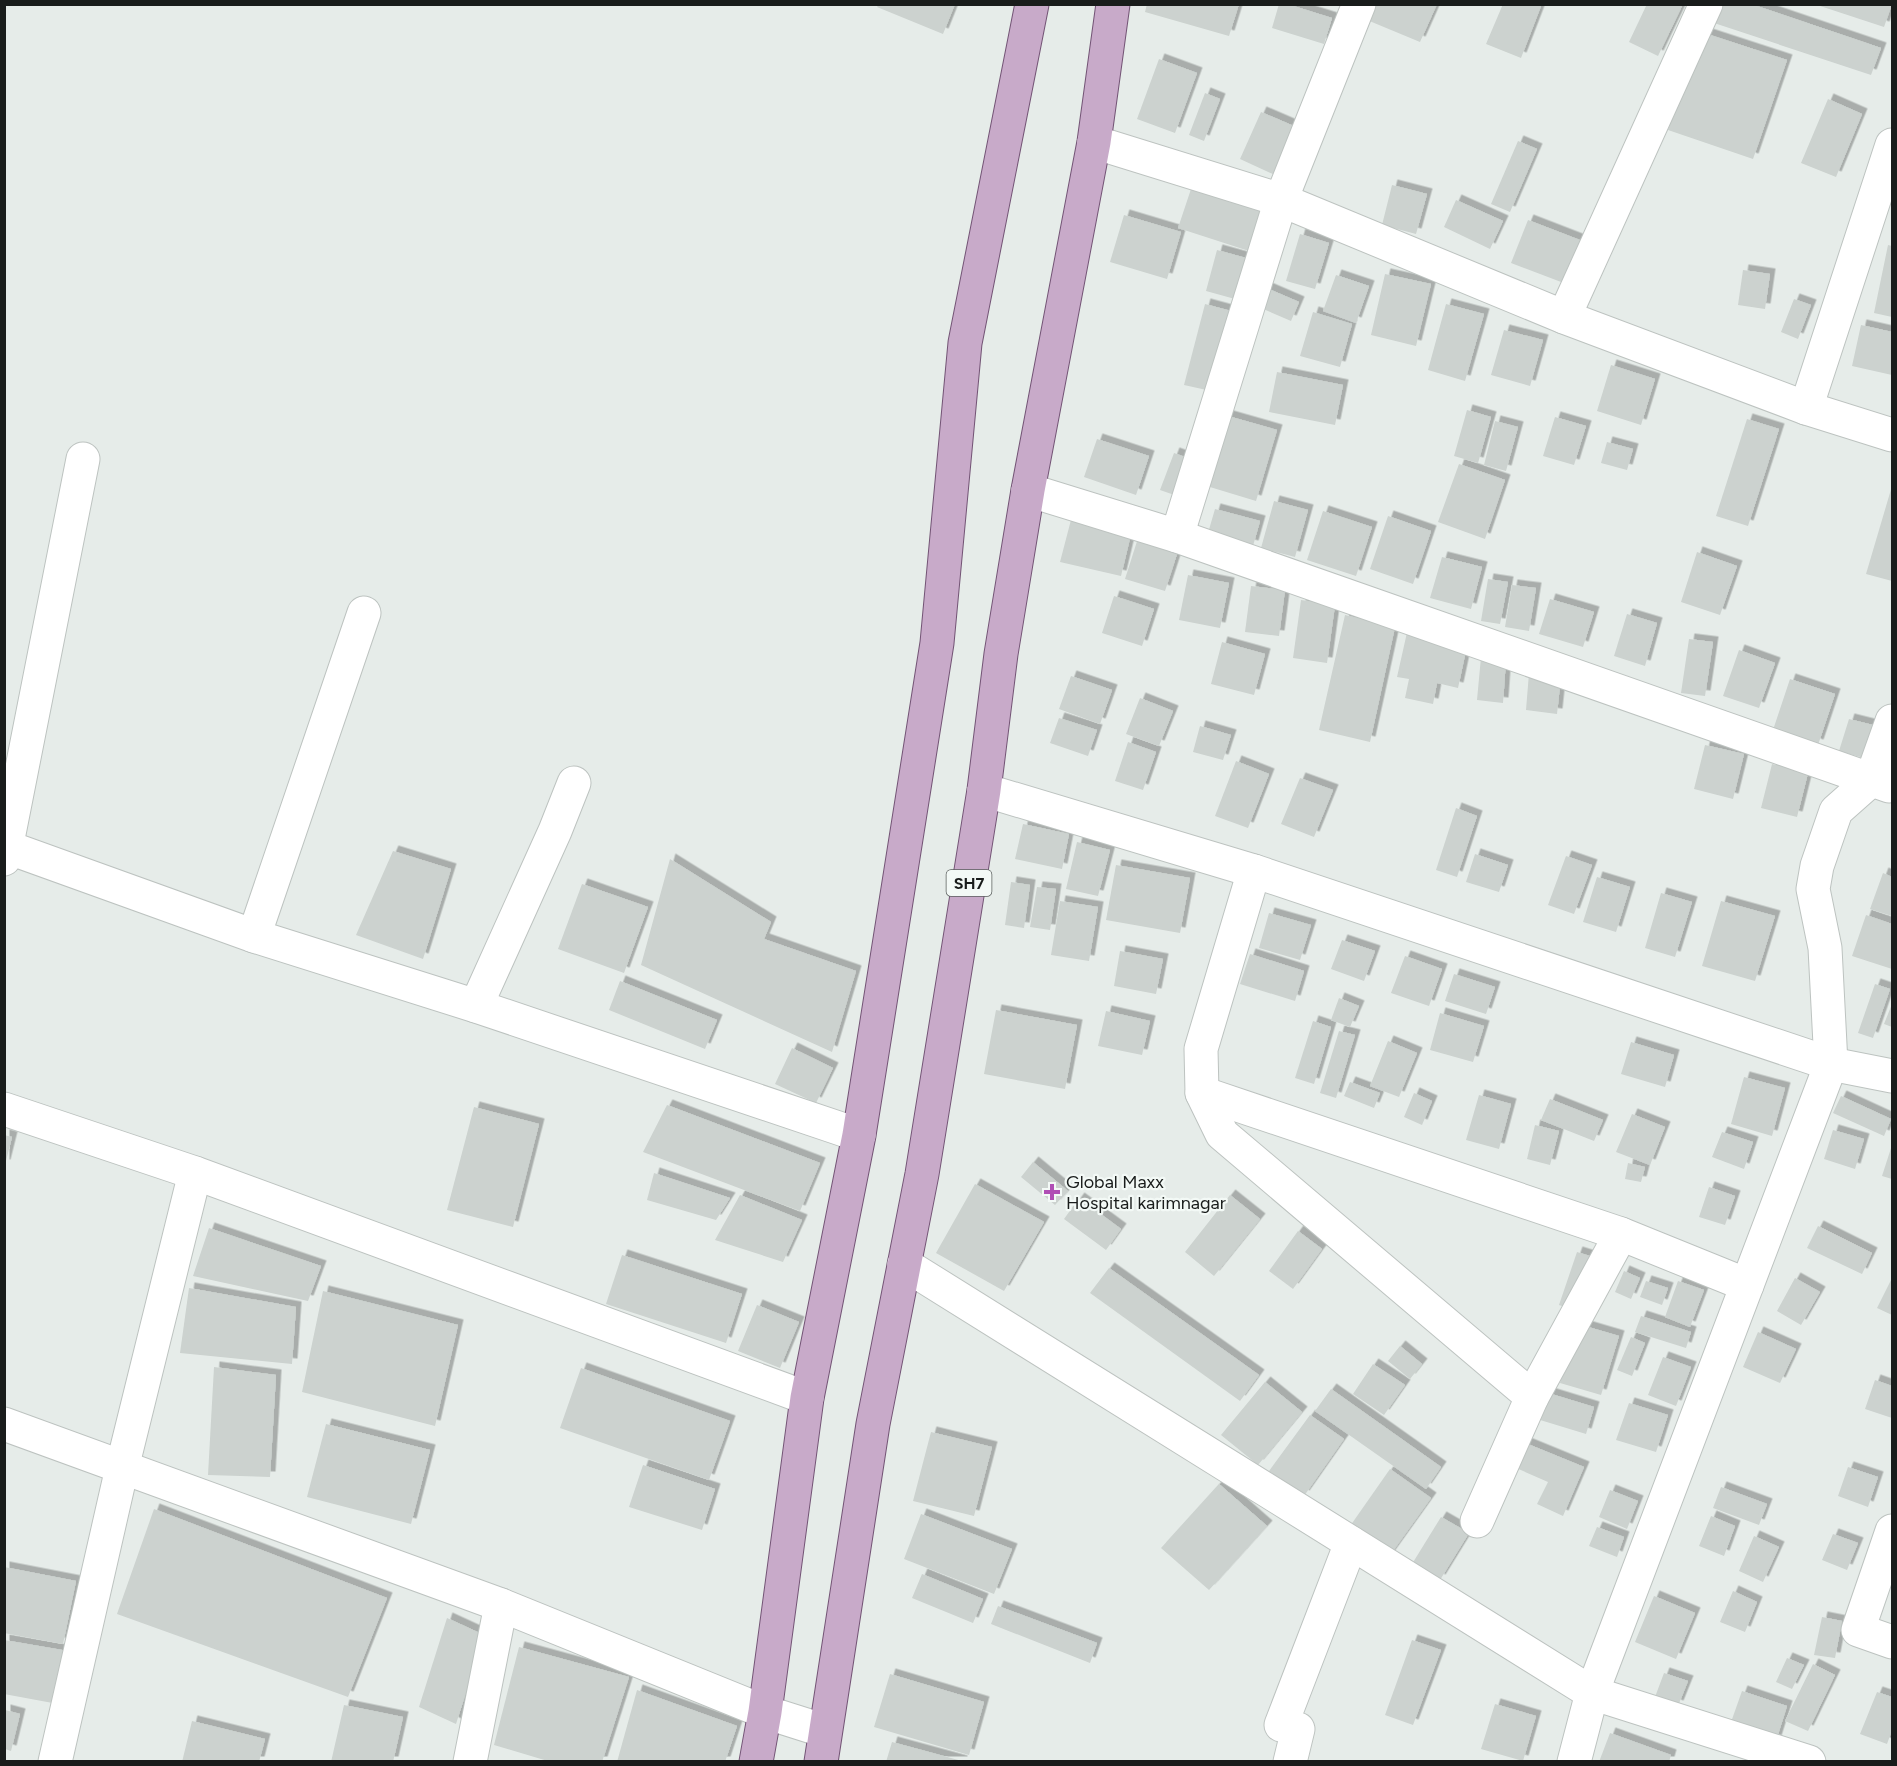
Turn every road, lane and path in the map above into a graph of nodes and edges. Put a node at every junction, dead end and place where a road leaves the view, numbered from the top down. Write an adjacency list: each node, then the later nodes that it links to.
1 (1032, 4): 27 (main road)
2 (1113, 4): 5 (main road, SH7)
3 (1359, 4): 7 (street)
4 (1706, 4): 8 (street)
5 (1094, 141): 7 (street); 12 (main road, SH7)
6 (1893, 146): 9 (street)
7 (1281, 200): 8 (street); 13 (street)
8 (1564, 317): 9 (street)
9 (1806, 408): 10 (street)
10 (1893, 435)
11 (83, 459): 19 (street)
12 (1028, 490): 13 (street); 18 (main road, SH7)
13 (1177, 536): 17 (street)
14 (364, 613): 21 (street)
15 (1893, 721): 17 (street)
16 (574, 783): 22 (street)
17 (1882, 784): 23 (street)
18 (984, 790): 20 (street); 30 (main road, SH7)
19 (6, 851): 21 (street)
20 (1254, 871): 23 (street); 25 (street)
21 (254, 936): 22 (street)
22 (476, 1006): 27 (street)
23 (1831, 1064): 24 (street); 31 (street)
24 (1893, 1076)
25 (1202, 1093): 29 (street); 32 (street)
26 (4, 1109): 28 (street)
27 (859, 1135): 33 (main road)
28 (195, 1173): 33 (street); 35 (street)
29 (1621, 1234): 31 (street); 32 (street)
30 (904, 1264): 38 (street); 43 (main road, SH7)
31 (1747, 1285): 41 (street)
32 (1532, 1397): 36 (street)
33 (807, 1398): 42 (main road)
34 (4, 1424): 35 (street)
35 (122, 1468): 39 (street); 44 (street)
36 (1477, 1521)
37 (1893, 1531): 40 (street)
38 (1352, 1543): 41 (street); 47 (street)
39 (501, 1605): 42 (street); 45 (street)
40 (1893, 1642)
41 (1592, 1693): 48 (street); 49 (street)
42 (765, 1712): 43 (street); 46 (main road)
43 (823, 1746)
44 (55, 1761)
45 (470, 1761)
46 (756, 1761)
47 (1290, 1761)
48 (1574, 1761)
49 (1809, 1761)

